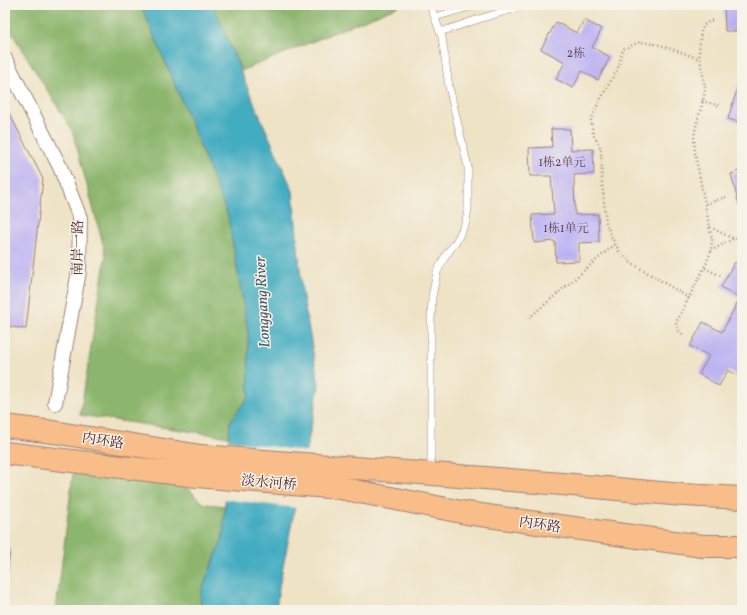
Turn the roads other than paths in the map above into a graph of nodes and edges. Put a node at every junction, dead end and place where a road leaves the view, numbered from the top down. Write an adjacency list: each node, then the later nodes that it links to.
1 (430, 5): 4 (lane)
2 (476, 5): 4 (lane)
3 (526, 5): 5 (lane)
4 (435, 17): 5 (lane)
5 (440, 32): 11 (lane)
6 (5, 59): 7 (street, 南岸一路)
7 (55, 403)
8 (5, 426): 10 (main road, 内环路)
9 (5, 453): 10 (main road, 内环路)
10 (199, 466): 12 (main road, 淡水河桥)
11 (431, 474): 12 (main road); 13 (main road)
12 (342, 478): 14 (main road, 内环路)
13 (742, 498)
14 (742, 546)

